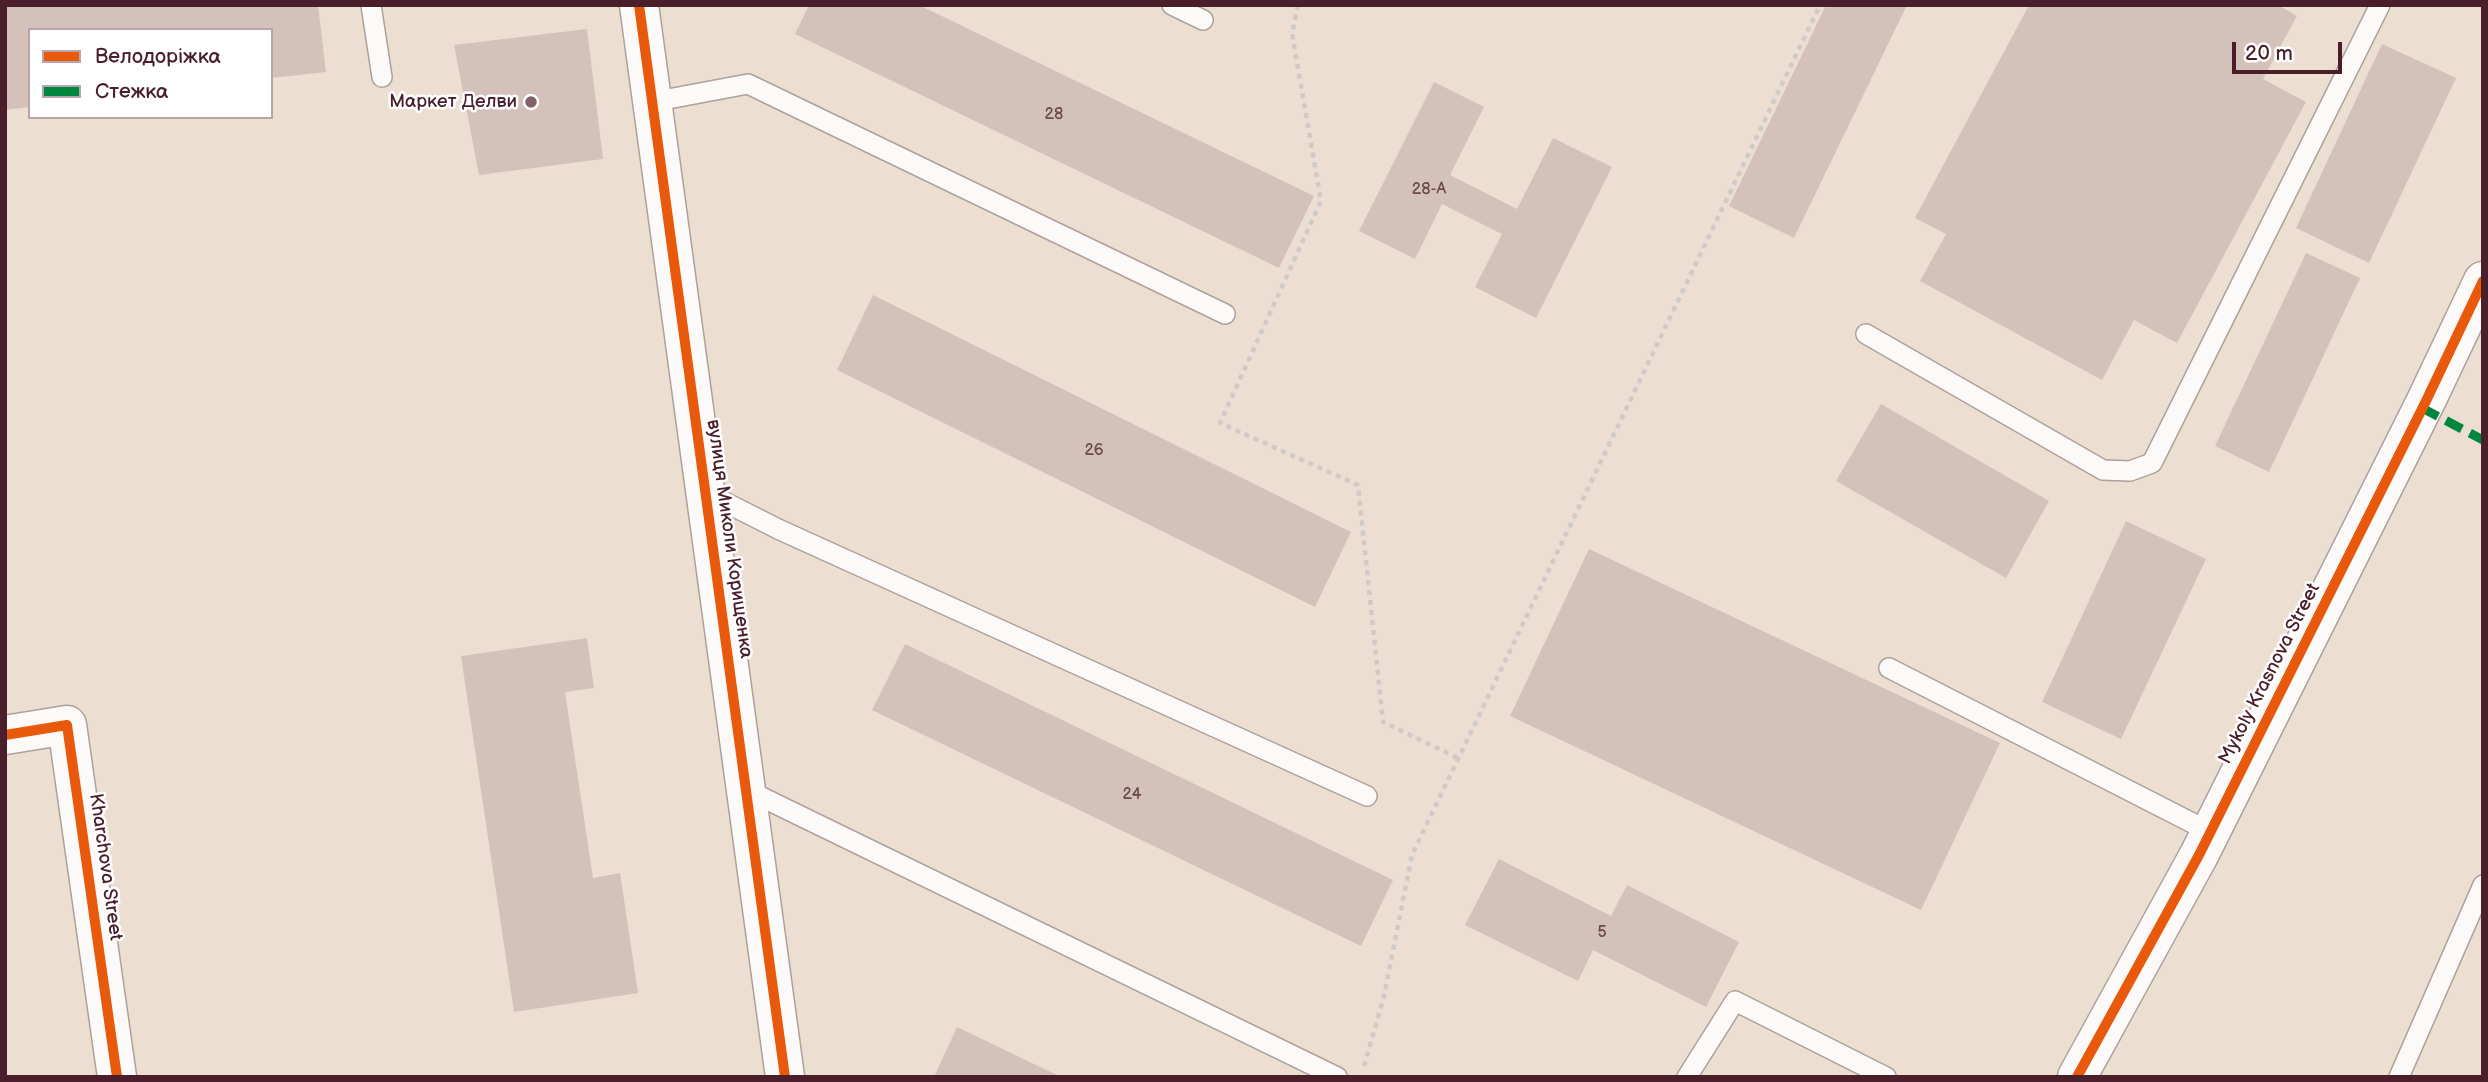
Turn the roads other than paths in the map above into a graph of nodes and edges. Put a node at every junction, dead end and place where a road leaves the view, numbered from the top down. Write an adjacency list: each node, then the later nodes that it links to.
1 (372, 5): 6 (lane)
2 (639, 5): 7 (street, вулиця Миколи Корищенка)
3 (1172, 5): 5 (lane)
4 (2379, 5): 10 (lane)
5 (1203, 20)
6 (382, 77)
7 (652, 102): 9 (lane); 11 (street, вулиця Миколи Корищенка)
8 (2483, 281): 16 (street, Mykoly Krasnova Street)
9 (1225, 314)
10 (1866, 334)
11 (705, 492): 14 (street, вулиця Миколи Корищенка); 15 (lane)
12 (1889, 668): 16 (lane)
13 (5, 735): 18 (street, Kharchova Street)
14 (745, 789): 19 (street, вулиця Миколи Корищенка); 20 (lane)
15 (1367, 796)
16 (2210, 832): 23 (street, Mykoly Krasnova Street)
17 (2483, 885): 24 (lane)
18 (117, 1077)
19 (785, 1077)
20 (1337, 1077)
21 (1688, 1077): 22 (lane)
22 (1886, 1077)
23 (2077, 1077)
24 (2399, 1077)

